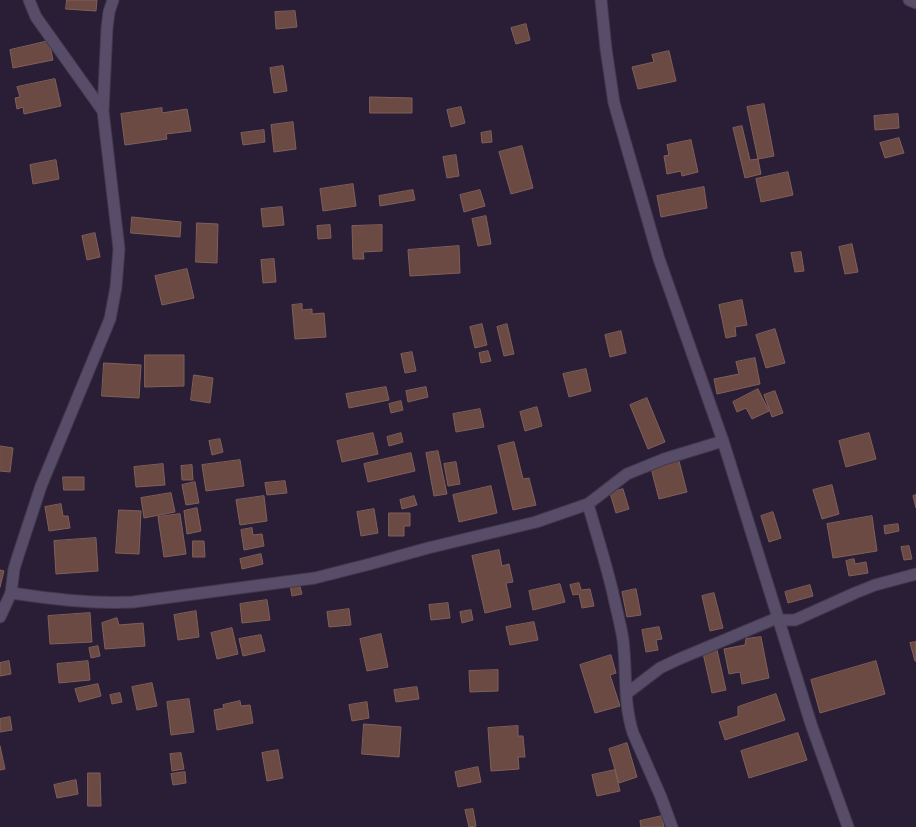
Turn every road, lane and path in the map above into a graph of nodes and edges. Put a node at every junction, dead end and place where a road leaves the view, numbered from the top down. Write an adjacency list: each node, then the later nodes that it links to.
1 (29, 0): 6 (street)
2 (113, 0): 6 (street)
3 (601, 0): 7 (street)
4 (909, 0): 5 (street)
5 (916, 4)
6 (103, 111): 10 (street)
7 (723, 441): 8 (street); 12 (street)
8 (588, 504): 10 (street); 13 (street)
9 (916, 574): 12 (street)
10 (11, 593): 11 (street)
11 (0, 617)
12 (777, 618): 13 (street); 15 (street)
13 (626, 694): 14 (street)
14 (672, 827)
15 (848, 827)

